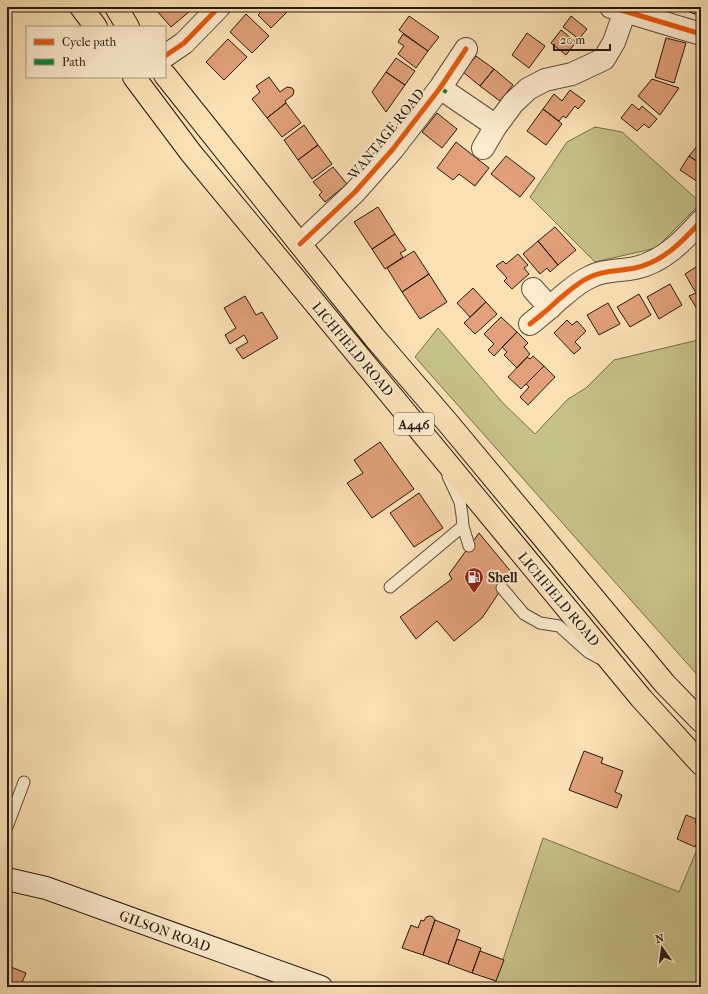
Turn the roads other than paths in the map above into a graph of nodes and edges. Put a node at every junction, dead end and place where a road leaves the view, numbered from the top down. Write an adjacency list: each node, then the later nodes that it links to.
1 (81, 7): 6 (highway)
2 (116, 7): 7 (highway)
3 (219, 7): 10 (street)
4 (618, 9): 5 (street); 14 (street)
5 (660, 14): 8 (street)
6 (95, 26)
7 (127, 26)
8 (701, 34)
9 (466, 49): 17 (street, WANTAGE ROAD)
10 (166, 55)
11 (166, 76): 17 (highway, LICHFIELD ROAD / A446)
12 (135, 78): 21 (highway, LICHFIELD ROAD / A446)
13 (449, 94): 14 (street)
14 (496, 126): 15 (street)
15 (483, 148)
16 (701, 221): 19 (street)
17 (300, 244): 27 (highway, LICHFIELD ROAD / A446)
18 (533, 289): 19 (street)
19 (550, 308): 20 (street)
20 (530, 324)
21 (428, 441): 22 (lane); 26 (highway, LICHFIELD ROAD / A446)
22 (463, 526): 23 (lane); 24 (lane)
23 (469, 546)
24 (390, 587)
25 (502, 588): 26 (lane)
26 (613, 664): 28 (highway, LICHFIELD ROAD / A446)
27 (701, 721)
28 (701, 764)
29 (24, 782): 30 (lane)
30 (7, 827)
31 (7, 879): 32 (street, GILSON ROAD)
32 (321, 987)

